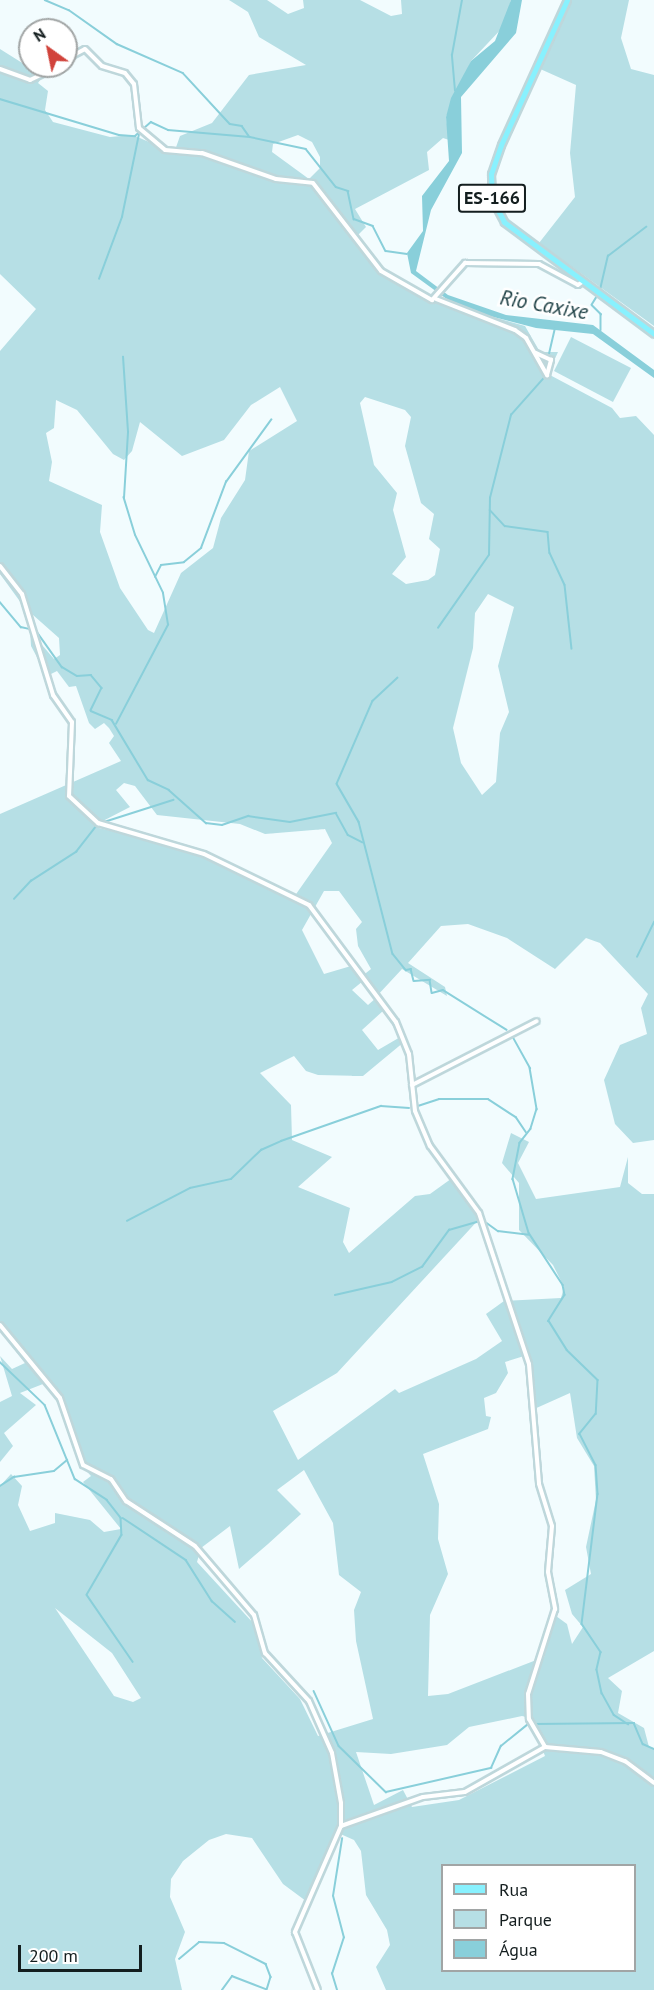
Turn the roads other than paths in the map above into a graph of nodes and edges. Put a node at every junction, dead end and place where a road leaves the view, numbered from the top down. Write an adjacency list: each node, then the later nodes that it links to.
1 (567, 0): 5 (main road, ES-166)
2 (78, 53): 6 (street)
3 (0, 69): 4 (street)
4 (18, 76)
5 (582, 282): 6 (street); 7 (main road, ES-166)
6 (437, 298): 8 (street)
7 (654, 334)
8 (536, 353): 8 (street)
9 (0, 566): 11 (street)
10 (537, 1021): 11 (street)
11 (412, 1085): 13 (street)
12 (0, 1325): 15 (street)
13 (545, 1747): 14 (street); 15 (street)
14 (654, 1783)
15 (341, 1826): 16 (street)
16 (318, 1990)

